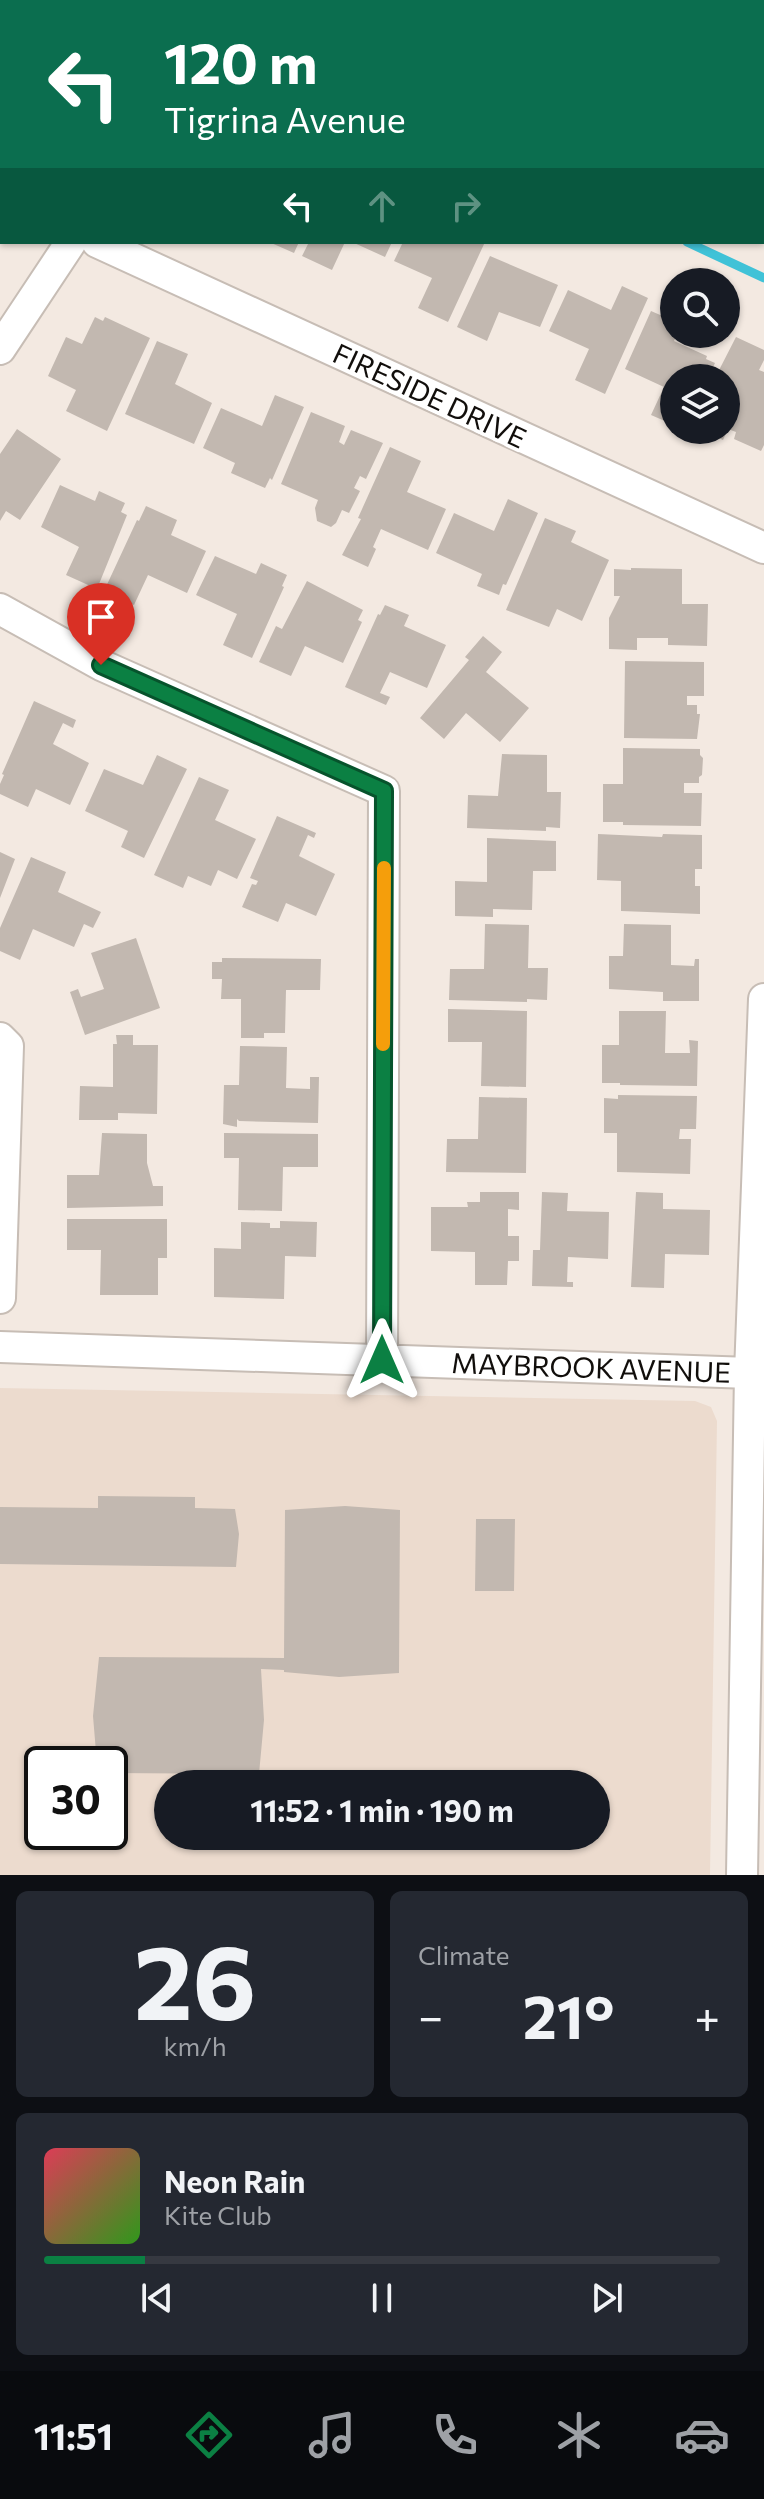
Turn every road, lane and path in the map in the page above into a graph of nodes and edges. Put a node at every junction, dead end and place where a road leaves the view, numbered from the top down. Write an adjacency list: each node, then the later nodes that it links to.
1 (70, 244): 3 (street)
2 (101, 244): 4 (street, FIRESIDE DRIVE)
3 (0, 349)
4 (764, 548)
5 (0, 609): 10 (street)
6 (764, 999): 11 (street)
7 (0, 1038): 8 (street)
8 (0, 1298)
9 (0, 1347): 10 (street, MAYBROOK AVENUE)
10 (382, 1360): 11 (street, MAYBROOK AVENUE)
11 (750, 1373): 12 (street)
12 (742, 1875)

